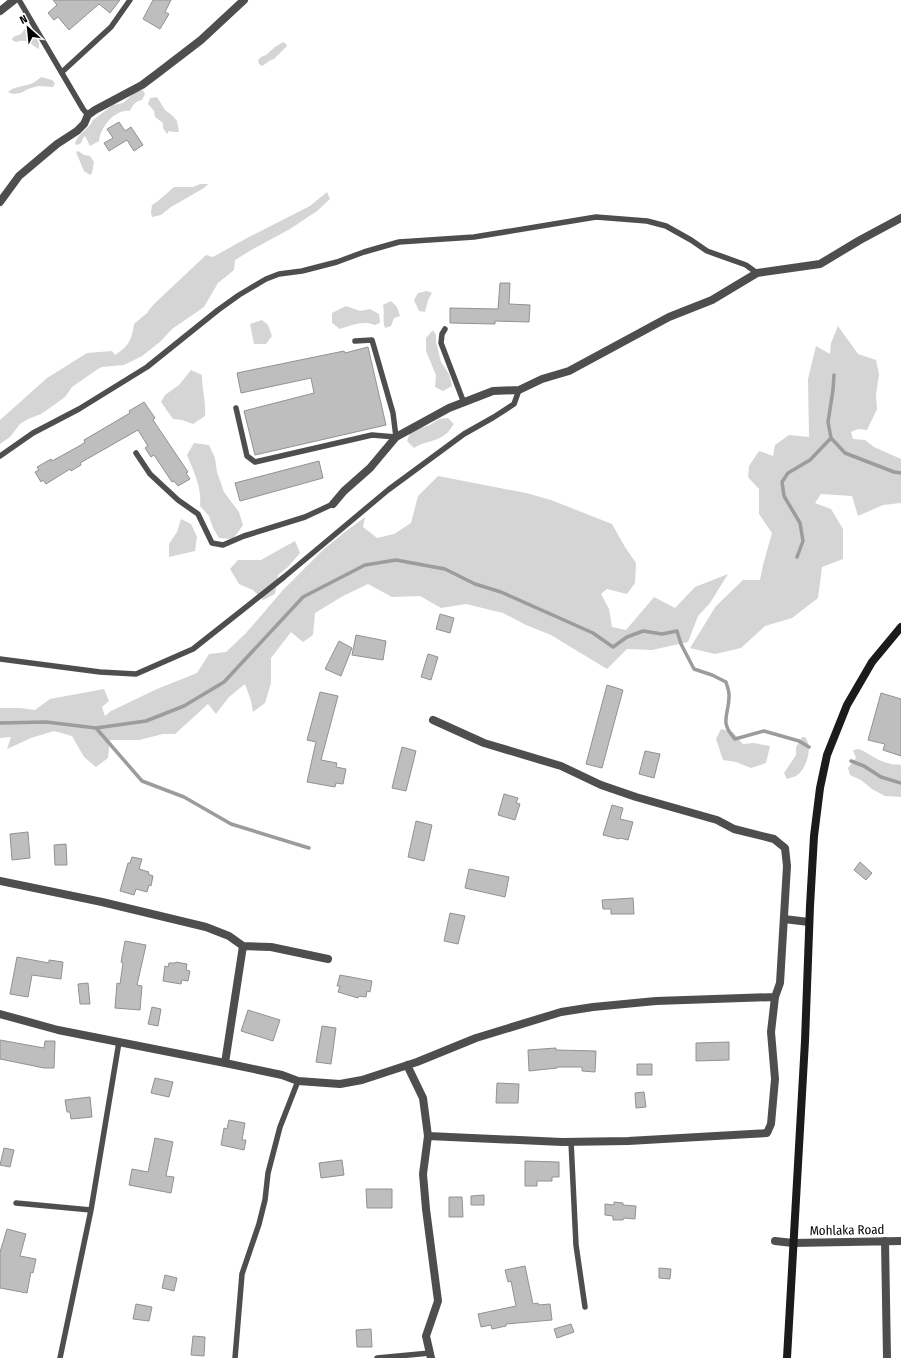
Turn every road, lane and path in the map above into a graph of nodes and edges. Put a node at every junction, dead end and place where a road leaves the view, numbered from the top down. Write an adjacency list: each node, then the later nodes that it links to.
1 (14, 0): 5 (street)
2 (19, 0): 6 (lane)
3 (130, 0): 6 (lane)
4 (244, 0): 7 (street)
5 (0, 11)
6 (62, 72): 7 (lane)
7 (88, 116): 8 (street)
8 (0, 202)
9 (901, 218): 10 (street)
10 (757, 273): 13 (street); 18 (lane)
11 (445, 329): 14 (lane)
12 (355, 341): 16 (lane)
13 (519, 390): 14 (street); 21 (lane)
14 (464, 403): 16 (street)
15 (236, 408): 16 (lane)
16 (396, 437): 19 (street)
17 (136, 453): 19 (lane)
18 (0, 456)
19 (333, 504)
20 (901, 627): 25 (main road)
21 (0, 659)
22 (433, 720): 24 (street)
23 (0, 881): 26 (street)
24 (784, 919): 25 (street); 28 (street)
25 (809, 922): 41 (main road)
26 (243, 946): 27 (street); 31 (street)
27 (328, 959)
28 (775, 997): 32 (street); 35 (street)
29 (0, 1014): 30 (street)
30 (119, 1042): 31 (street); 37 (lane)
31 (225, 1063): 33 (street)
32 (407, 1065): 33 (street); 34 (street)
33 (298, 1081): 45 (lane)
34 (428, 1136): 35 (street); 43 (street)
35 (570, 1141): 42 (lane)
36 (16, 1203): 37 (lane)
37 (91, 1210): 44 (lane)
38 (775, 1241): 41 (street, Mohlaka Road)
39 (885, 1241): 40 (street, Mohlaka Road); 41 (street, Mohlaka Road); 48 (street)
40 (901, 1241)
41 (793, 1243): 47 (main road)
42 (585, 1306)
43 (431, 1356): 46 (lane)
44 (60, 1358)
45 (235, 1358)
46 (377, 1358)
47 (787, 1358)
48 (887, 1358)

